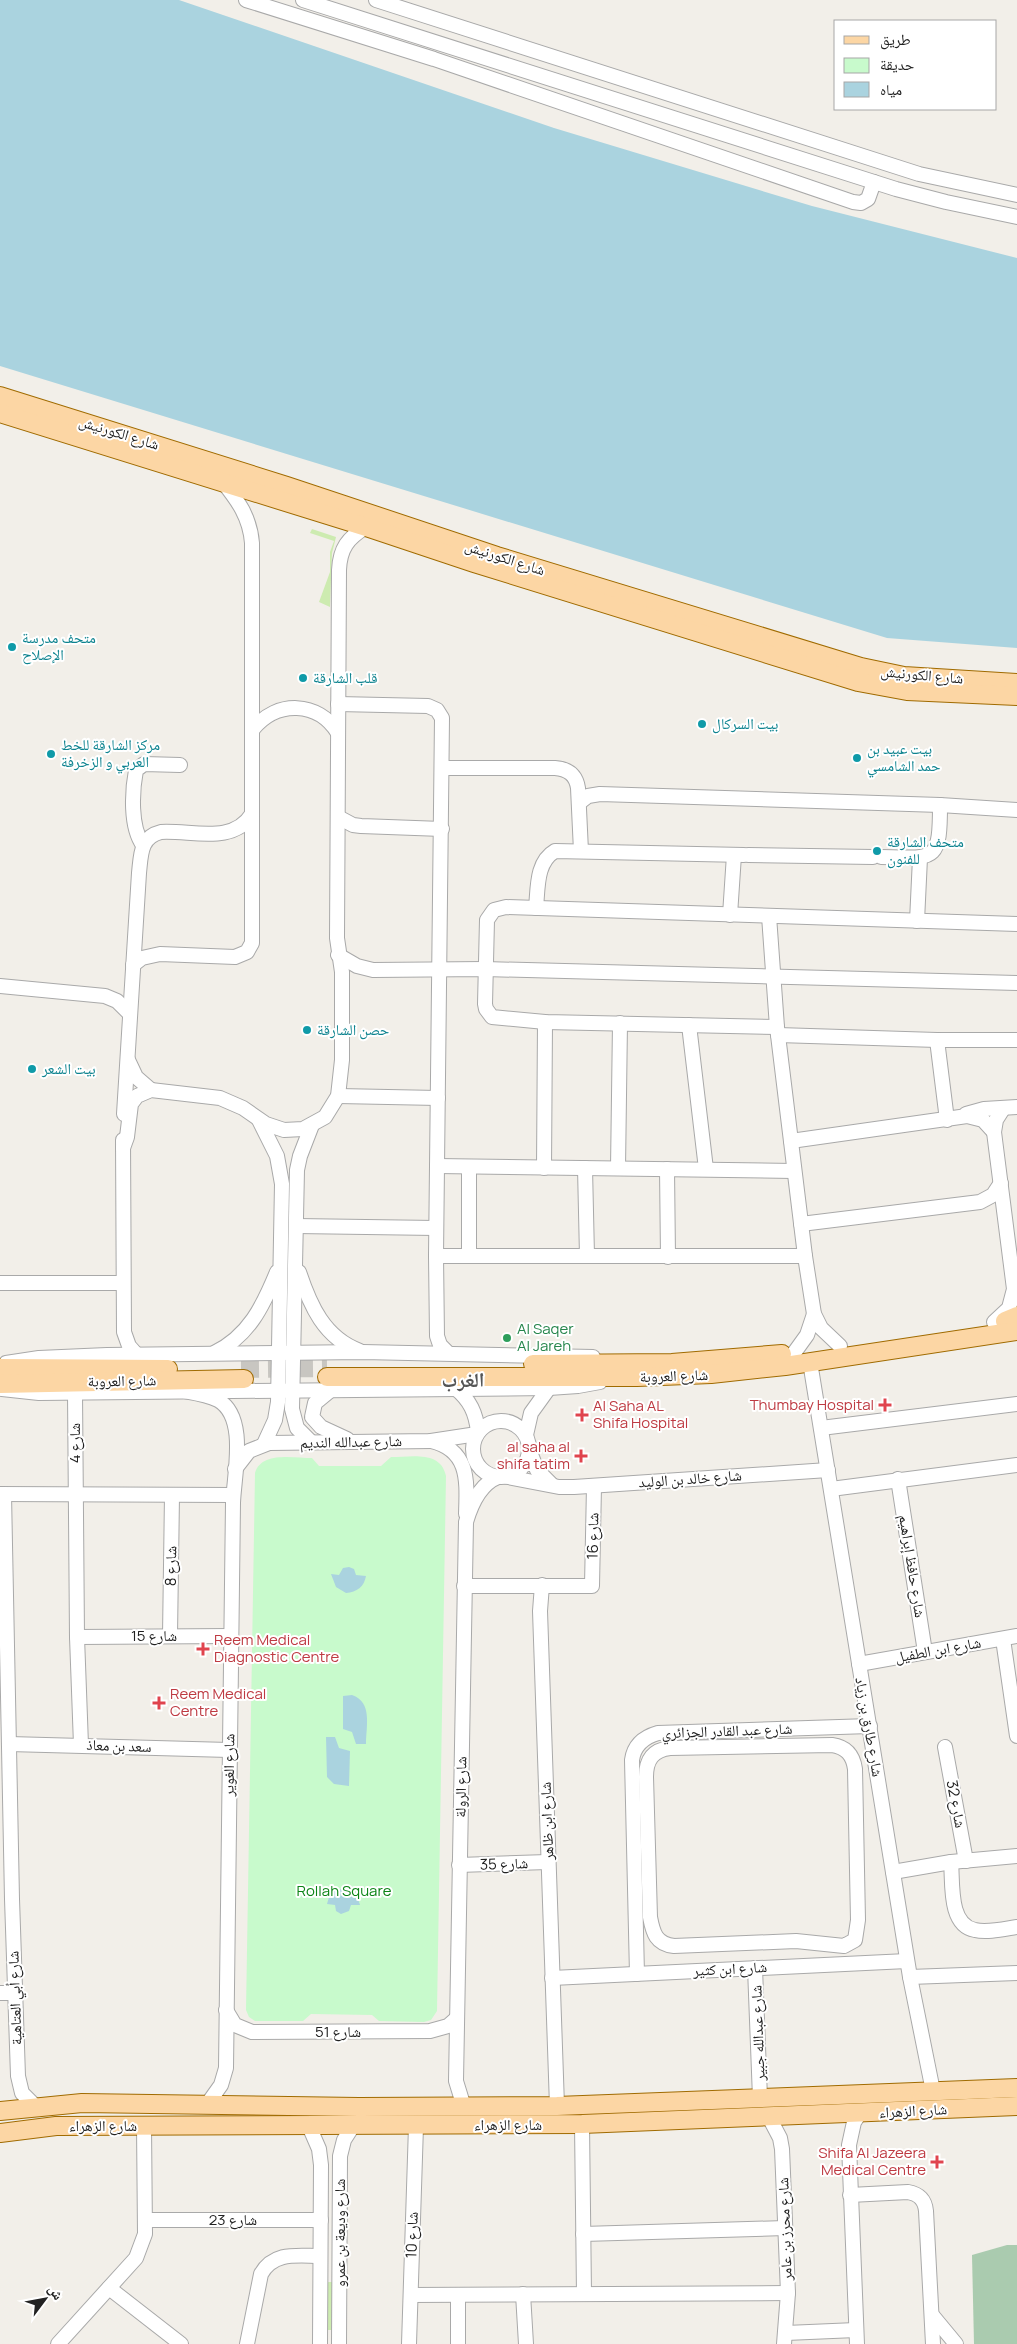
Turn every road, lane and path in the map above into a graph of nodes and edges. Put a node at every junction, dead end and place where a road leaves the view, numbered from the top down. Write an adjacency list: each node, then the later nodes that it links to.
1 (246, 0): 7 (street)
2 (303, 0): 6 (street)
3 (325, 0): 4 (street)
4 (341, 0)
5 (376, 0): 13 (street)
6 (383, 26): 7 (street); 8 (street)
7 (379, 42): 9 (street)
8 (440, 43): 9 (street); 10 (street)
9 (434, 59): 12 (street)
10 (817, 164): 11 (street); 12 (street)
11 (874, 182): 12 (street); 14 (street)
12 (810, 186)
13 (1017, 195)
14 (1017, 217)
15 (0, 396): 19 (main road, شارع الكورنيش)
16 (0, 413): 17 (main road, شارع الكورنيش)
17 (223, 482): 18 (main road, شارع الكورنيش); 22 (street)
18 (366, 526): 20 (main road, شارع الكورنيش); 21 (street)
19 (1017, 683)
20 (1017, 696)
21 (338, 704): 23 (street); 25 (street)
22 (253, 728): 23 (street); 29 (street)
23 (338, 733): 30 (street)
24 (180, 765): 32 (street)
25 (442, 768): 26 (street); 31 (street)
26 (579, 803): 27 (street); 33 (street)
27 (940, 805): 28 (street); 35 (street)
28 (1017, 810)
29 (252, 814): 32 (street); 42 (street)
30 (338, 818): 31 (street); 41 (street)
31 (442, 829): 43 (street)
32 (143, 845): 42 (street)
33 (581, 851): 34 (street); 36 (street)
34 (742, 855): 35 (street); 37 (street)
35 (920, 858): 39 (street)
36 (536, 908): 37 (street); 44 (street)
37 (730, 915): 38 (street)
38 (769, 916): 39 (street); 45 (street)
39 (917, 921): 40 (street)
40 (1017, 924)
41 (338, 955): 43 (street); 60 (street)
42 (133, 965): 46 (street)
43 (440, 969): 44 (street); 59 (street)
44 (485, 969): 45 (street); 51 (street)
45 (772, 978): 47 (street); 54 (street)
46 (132, 982): 49 (street); 50 (street)
47 (1017, 983)
48 (0, 986): 49 (street)
49 (105, 996): 50 (street)
50 (130, 1014): 57 (street)
51 (545, 1022): 52 (street); 71 (street)
52 (620, 1023): 53 (street); 73 (street)
53 (689, 1025): 54 (street); 75 (street)
54 (778, 1031): 55 (street); 67 (street)
55 (938, 1040): 56 (street); 64 (street)
56 (1017, 1040)
57 (127, 1059): 58 (street); 68 (street)
58 (151, 1090): 63 (street); 68 (street)
59 (438, 1093): 60 (street); 69 (street)
60 (338, 1096): 65 (street)
61 (1017, 1107): 62 (street)
62 (1003, 1109): 64 (street); 66 (street)
63 (258, 1119): 65 (street); 88 (street)
64 (953, 1119): 66 (street); 67 (street)
65 (312, 1125): 81 (street)
66 (994, 1132): 77 (street)
67 (791, 1141): 76 (street)
68 (123, 1148): 91 (street)
69 (437, 1166): 70 (street); 82 (street)
70 (469, 1167): 71 (street); 84 (street)
71 (544, 1168): 72 (street)
72 (585, 1168): 73 (street); 85 (street)
73 (618, 1168): 74 (street)
74 (667, 1169): 75 (street); 87 (street)
75 (706, 1170): 76 (street)
76 (794, 1170): 80 (street)
77 (1001, 1183): 78 (street); 79 (street)
78 (980, 1202): 79 (street); 80 (street)
79 (1005, 1215): 93 (street)
80 (801, 1224): 86 (street)
81 (296, 1226): 82 (street); 89 (street)
82 (436, 1228): 83 (street)
83 (436, 1256): 84 (street); 97 (street)
84 (469, 1256): 85 (street)
85 (587, 1256): 87 (street)
86 (805, 1256): 87 (street); 92 (street)
87 (668, 1257)
88 (280, 1264): 98 (street); 101 (street)
89 (296, 1265): 96 (street); 99 (street)
90 (0, 1283): 91 (street)
91 (123, 1283): 94 (street)
92 (814, 1314): 95 (street); 100 (street)
93 (1010, 1325): 95 (main road, شارع العروبة); 104 (main road, شارع العروبة)
94 (124, 1332): 102 (street); 103 (street)
95 (840, 1346): 100 (main road, شارع العروبة)
96 (364, 1352): 97 (street); 99 (street)
97 (447, 1352): 106 (street)
98 (278, 1353): 99 (street); 101 (street); 112 (street)
99 (293, 1353): 113 (street)
100 (794, 1353): 106 (main road, شارع العروبة)
101 (211, 1354): 103 (street)
102 (107, 1355): 103 (street); 105 (street)
103 (137, 1355)
104 (810, 1362): 106 (main road, شارع العروبة); 117 (street, شارع طارق بن زياد)
105 (0, 1366): 108 (main road, شارع العروبة)
106 (611, 1371): 107 (main road, شارع العروبة); 111 (street)
107 (329, 1378): 110 (street); 113 (street); 122 (street)
108 (0, 1384)
109 (0, 1388): 115 (street)
110 (455, 1388): 111 (street); 118 (street)
111 (549, 1388): 119 (street)
112 (278, 1390): 113 (street); 114 (street); 123 (street)
113 (292, 1390): 121 (street)
114 (184, 1391): 115 (street); 126 (street, شارع الغوير)
115 (75, 1393): 134 (street, شارع 4)
116 (1017, 1404): 117 (street)
117 (821, 1428): 127 (street, شارع طارق بن زياد)
118 (478, 1433): 119 (street); 120 (street, شارع عبدالله النديم); 128 (street)
119 (526, 1435): 124 (street)
120 (431, 1441): 122 (street, شارع عبدالله النديم); 137 (street)
121 (311, 1442): 122 (street, شارع عبدالله النديم); 123 (street, شارع عبدالله النديم)
122 (352, 1442)
123 (264, 1444): 126 (street)
124 (530, 1452): 128 (street); 130 (street)
125 (1017, 1465): 129 (street)
126 (235, 1470): 136 (street, شارع الغوير)
127 (828, 1470): 131 (street, شارع خالد بن الوليد); 132 (street, شارع طارق بن زياد)
128 (503, 1477): 130 (street, شارع خالد بن الوليد); 137 (street, شارع الرولة)
129 (898, 1479): 132 (street); 146 (street, شارع حافظ إبراهيم)
130 (552, 1486): 131 (street, شارع خالد بن الوليد)
131 (594, 1486): 139 (street, شارع 16)
132 (831, 1489): 147 (street, شارع طارق بن زياد)
133 (2, 1494): 134 (street); 138 (street, شارع أبي العتاهية)
134 (75, 1494): 135 (street); 141 (street, شارع 4)
135 (172, 1495): 136 (street); 142 (street, شارع 8)
136 (233, 1495): 143 (street, شارع الغوير)
137 (466, 1522): 140 (street, شارع الرولة)
138 (3, 1568): 149 (street, شارع أبي العتاهية)
139 (542, 1585): 140 (street); 163 (street, شارع ابن ظاهر)
140 (464, 1586): 165 (street, شارع الرولة)
141 (77, 1636): 142 (street, شارع 15); 154 (street, شارع 4)
142 (170, 1636): 143 (street, شارع 15)
143 (231, 1636): 157 (street, شارع الغوير)
144 (1017, 1636): 145 (street, شارع ابن الطفيل)
145 (1003, 1639): 146 (street, شارع ابن الطفيل); 148 (street)
146 (925, 1652): 147 (street, شارع ابن الطفيل)
147 (859, 1664): 150 (street, شارع طارق بن زياد)
148 (1014, 1690): 152 (street)
149 (5, 1691): 153 (street, شارع أبي العتاهية)
150 (870, 1726): 151 (street, شارع عبد القادر الجزائري); 158 (street, شارع طارق بن زياد)
151 (682, 1732): 156 (street); 168 (street, شارع عبد القادر الجزائري)
152 (1017, 1736)
153 (9, 1744): 154 (street, سعد بن معاذ); 160 (street, شارع أبي العتاهية)
154 (81, 1745): 157 (street, سعد بن معاذ)
155 (945, 1747): 162 (street, شارع 32)
156 (682, 1748): 159 (street); 168 (street)
157 (229, 1750): 180 (street, شارع الغوير)
158 (877, 1776): 159 (street); 166 (street, شارع طارق بن زياد)
159 (856, 1777): 170 (street)
160 (5, 1789): 167 (street, شارع أبي العتاهية)
161 (1017, 1856): 162 (street)
162 (966, 1861): 164 (street)
163 (548, 1862): 165 (street, شارع 35); 177 (street, شارع ابن ظاهر)
164 (951, 1862): 166 (street); 169 (street)
165 (459, 1865): 181 (street, شارع الرولة)
166 (894, 1872): 171 (street, شارع طارق بن زياد)
167 (6, 1899): 179 (street, شارع أبي العتاهية)
168 (643, 1918): 170 (street); 175 (street, شارع عبد القادر الجزائري)
169 (1017, 1927)
170 (826, 1944): 172 (street)
171 (908, 1961): 172 (street, شارع ابن كثير); 176 (street, شارع طارق بن زياد)
172 (828, 1964): 173 (street, شارع ابن كثير)
173 (755, 1968): 175 (street, شارع ابن كثير); 184 (street, شارع عبدالله جبير)
174 (1017, 1973): 176 (street)
175 (638, 1974): 177 (street, شارع ابن كثير)
176 (910, 1977): 183 (street, شارع طارق بن زياد)
177 (552, 1978): 187 (street, شارع ابن ظاهر)
178 (0, 1993): 179 (street)
179 (16, 1993): 185 (street, شارع أبي العتاهية)
180 (225, 2009): 181 (street, شارع 51); 186 (street, شارع الغوير)
181 (458, 2018): 190 (street, شارع الرولة)
182 (1017, 2088): 183 (main road, شارع الزهراء)
183 (933, 2091): 184 (main road, شارع الزهراء)
184 (760, 2098): 187 (main road, شارع الزهراء)
185 (34, 2106): 186 (main road, شارع الزهراء); 191 (main road, شارع الزهراء)
186 (206, 2106): 189 (main road, شارع الزهراء)
187 (557, 2106): 190 (main road, شارع الزهراء)
188 (1017, 2106): 192 (main road, شارع الزهراء)
189 (359, 2107): 190 (main road, شارع الزهراء); 196 (main road)
190 (464, 2107)
191 (0, 2111)
192 (860, 2113): 193 (main road, شارع الزهراء); 201 (street)
193 (769, 2117): 194 (main road, شارع الزهراء); 204 (street, شارع محرز بن عامر)
194 (582, 2124): 198 (main road, شارع الزهراء); 205 (street)
195 (144, 2126): 196 (main road, شارع الزهراء); 199 (main road, شارع الزهراء); 202 (street)
196 (305, 2126): 197 (main road, شارع الزهراء); 200 (street, شارع وديعة بن عمرو)
197 (353, 2126): 198 (main road, شارع الزهراء); 207 (street, شارع وديعة بن عمرو)
198 (416, 2126): 212 (street, شارع 10)
199 (0, 2133)
200 (321, 2192): 203 (street, شارع وديعة بن عمرو); 207 (street)
201 (850, 2195): 214 (street); 216 (street)
202 (145, 2220): 203 (street, شارع 23); 208 (street)
203 (320, 2220): 206 (street, شارع وديعة بن عمرو)
204 (786, 2228): 205 (street); 209 (street, شارع محرز بن عامر)
205 (583, 2234): 211 (street)
206 (320, 2256): 219 (street); 220 (street, شارع وديعة بن عمرو)
207 (340, 2261): 221 (street, شارع وديعة بن عمرو)
208 (109, 2288): 217 (street); 218 (street)
209 (788, 2293): 211 (street); 215 (street, شارع محرز بن عامر)
210 (523, 2294): 211 (street); 213 (street); 224 (street)
211 (584, 2294)
212 (411, 2295): 213 (street); 222 (street, شارع 10)
213 (458, 2295): 223 (street)
214 (932, 2315): 225 (street); 226 (street)
215 (786, 2340): 216 (street)
216 (856, 2340)
217 (59, 2344)
218 (181, 2344)
219 (247, 2344)
220 (320, 2344)
221 (340, 2344)
222 (409, 2344)
223 (458, 2344)
224 (526, 2344)
225 (933, 2344)
226 (956, 2344)

